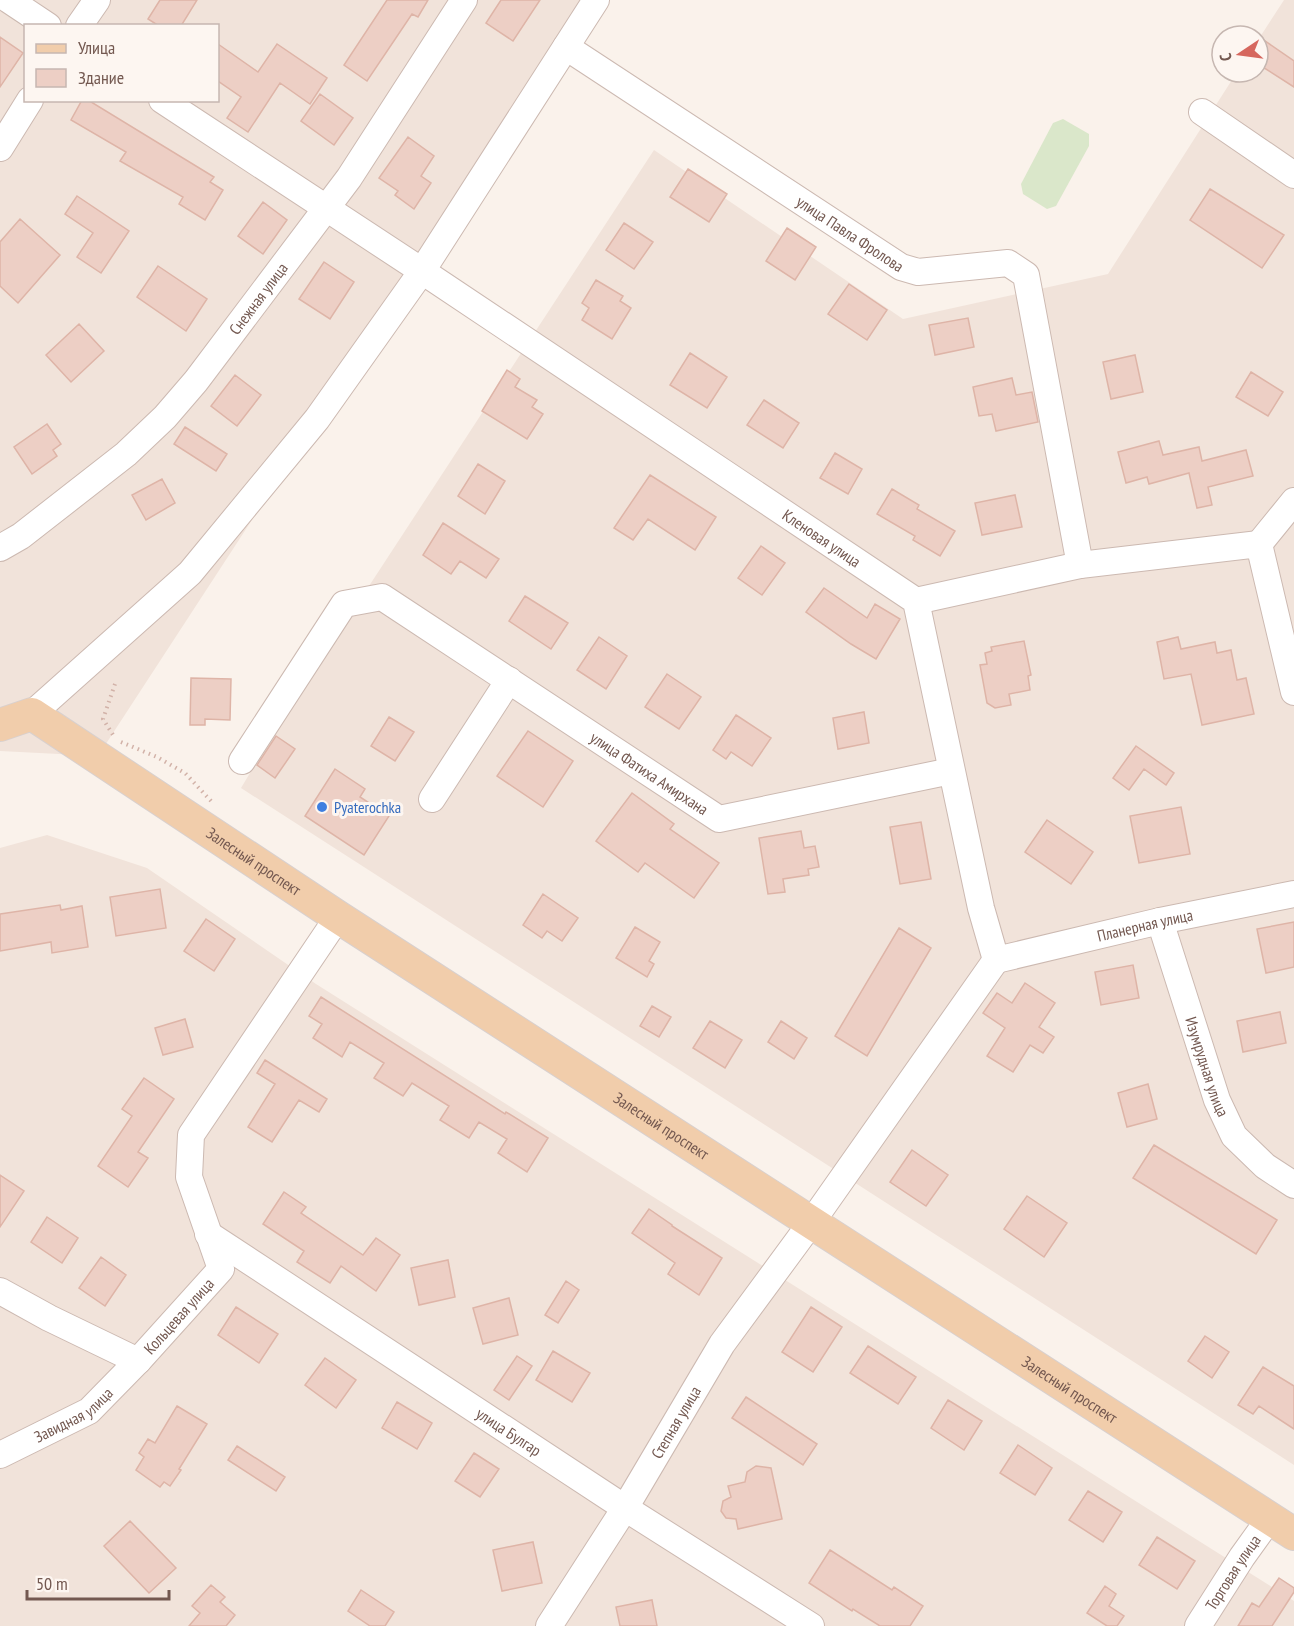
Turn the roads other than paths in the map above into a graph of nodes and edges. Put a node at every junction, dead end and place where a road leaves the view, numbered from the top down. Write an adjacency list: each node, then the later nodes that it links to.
1 (9, 0): 5 (street)
2 (97, 0): 6 (street)
3 (464, 0): 13 (street, Снежная улица)
4 (596, 0): 7 (street)
5 (45, 24)
6 (80, 24)
7 (566, 46): 14 (street); 18 (street, улица Павла Фролова)
8 (29, 102): 11 (street)
9 (165, 102): 13 (street, Кленовая улица)
10 (1202, 112): 12 (street)
11 (0, 148)
12 (1294, 175)
13 (326, 208): 14 (street, Кленовая улица); 17 (street, Снежная улица)
14 (422, 271): 19 (street, Кленовая улица); 22 (street)
15 (1294, 501): 16 (street)
16 (1259, 544): 18 (street); 21 (street)
17 (0, 548)
18 (1080, 565): 19 (street)
19 (916, 602): 25 (street)
20 (509, 680): 24 (street, улица Фатиха Амирхана); 25 (street, улица Фатиха Амирхана); 26 (street)
21 (1294, 692)
22 (32, 714): 23 (main road); 28 (main road, Залесный проспект)
23 (0, 725)
24 (242, 760)
25 (951, 771): 30 (street)
26 (432, 799)
27 (1294, 894): 29 (street, Планерная улица)
28 (338, 916): 32 (main road, Залесный проспект); 33 (street, Кольцевая улица)
29 (1160, 921): 30 (street, Планерная улица); 31 (street, Изумрудная улица)
30 (996, 960): 32 (street, Степная улица)
31 (1294, 1185)
32 (811, 1223): 37 (street, Степная улица); 38 (main road, Залесный проспект)
33 (208, 1234): 35 (street, Кольцевая улица); 37 (street, улица Булгар)
34 (0, 1290): 35 (street, Кольцевая улица)
35 (138, 1361): 36 (street, Завидная улица)
36 (0, 1455)
37 (625, 1508): 39 (street, Степная улица); 40 (street, улица Булгар)
38 (1282, 1526): 41 (street, Торговая улица)
39 (549, 1626)
40 (811, 1626)
41 (1198, 1626)

